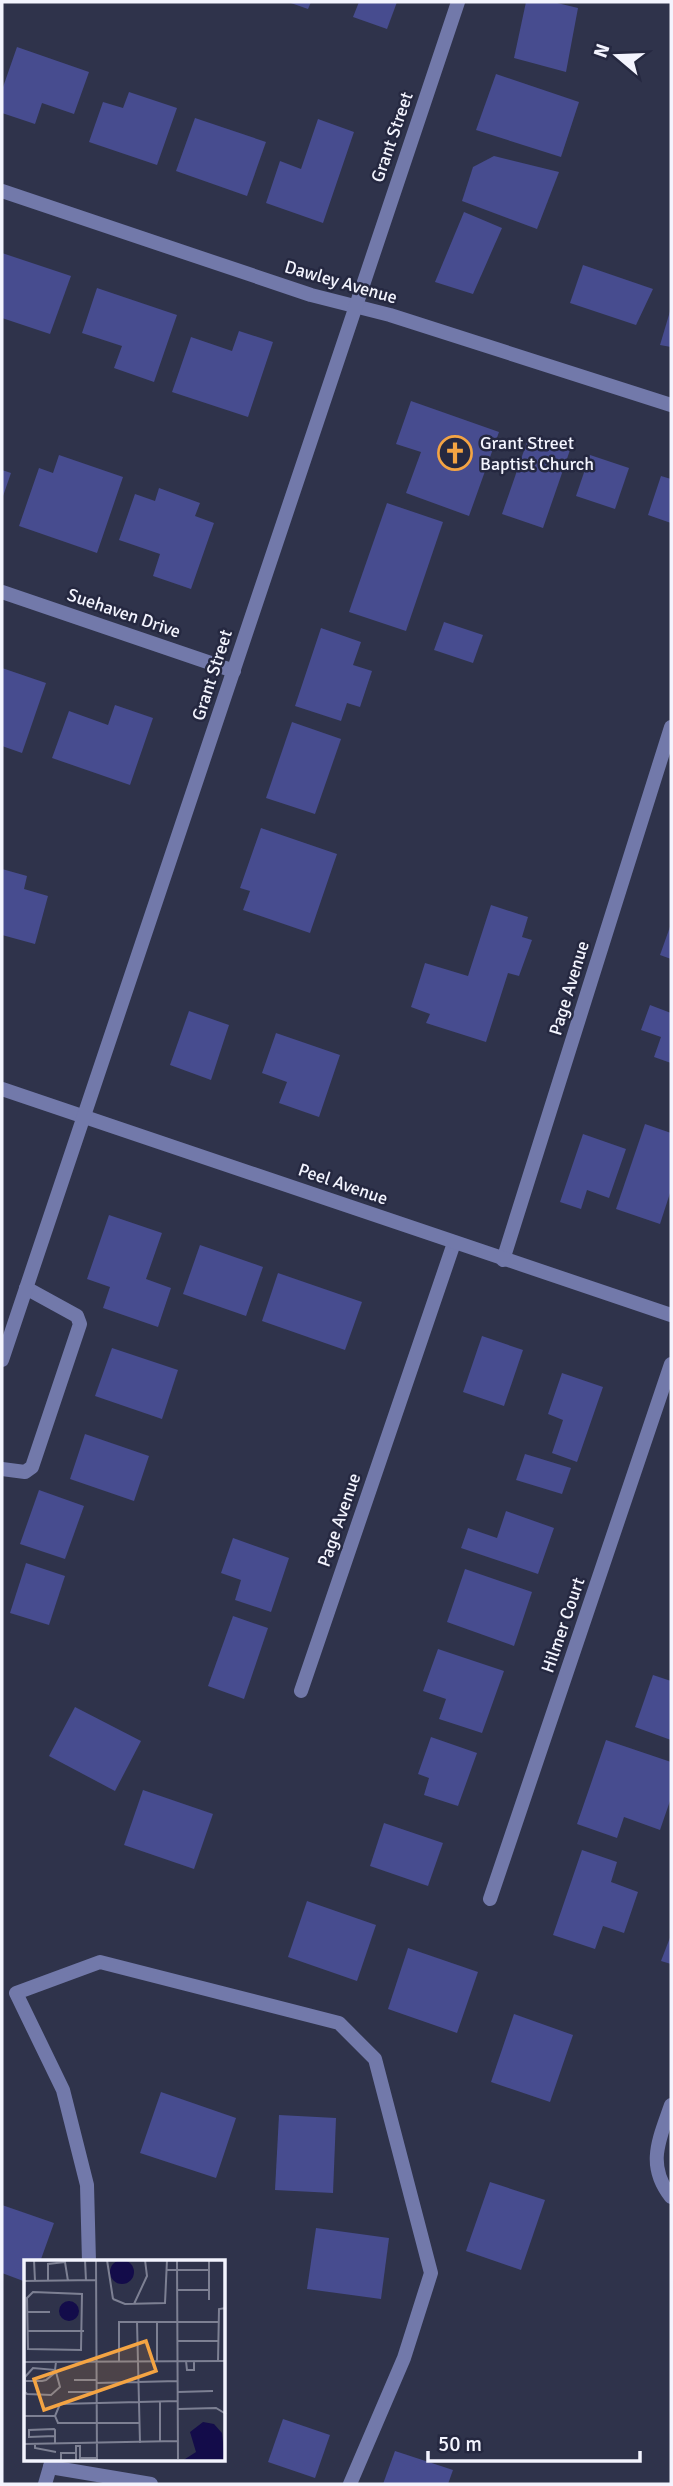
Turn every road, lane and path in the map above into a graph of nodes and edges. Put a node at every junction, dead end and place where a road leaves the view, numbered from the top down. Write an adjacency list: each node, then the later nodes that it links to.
1 (458, 2): 3 (street, Grant Street)
2 (2, 191): 3 (street, Dawley Avenue)
3 (354, 306): 4 (street, Dawley Avenue); 6 (street, Grant Street)
4 (671, 405)
5 (2, 592): 6 (street, Suehaven Drive)
6 (234, 671): 9 (street, Grant Street)
7 (671, 727): 11 (street, Page Avenue)
8 (2, 1089): 9 (street, Peel Avenue)
9 (83, 1116): 10 (street, Peel Avenue); 12 (street, Grant Street)
10 (454, 1243): 11 (street, Peel Avenue); 17 (street, Page Avenue)
11 (503, 1260): 13 (street, Peel Avenue)
12 (26, 1288): 14 (street, Grant Street); 16 (street)
13 (671, 1315)
14 (2, 1360)
15 (671, 1364): 18 (street, Hilmer Court)
16 (2, 1469)
17 (301, 1690)
18 (490, 1899)
19 (9, 1994): 22 (street); 26 (street)
20 (671, 2105): 21 (street)
21 (671, 2197)
22 (90, 2258)
23 (51, 2463): 24 (street); 25 (street)
24 (45, 2484)
25 (151, 2484)
26 (350, 2484)

